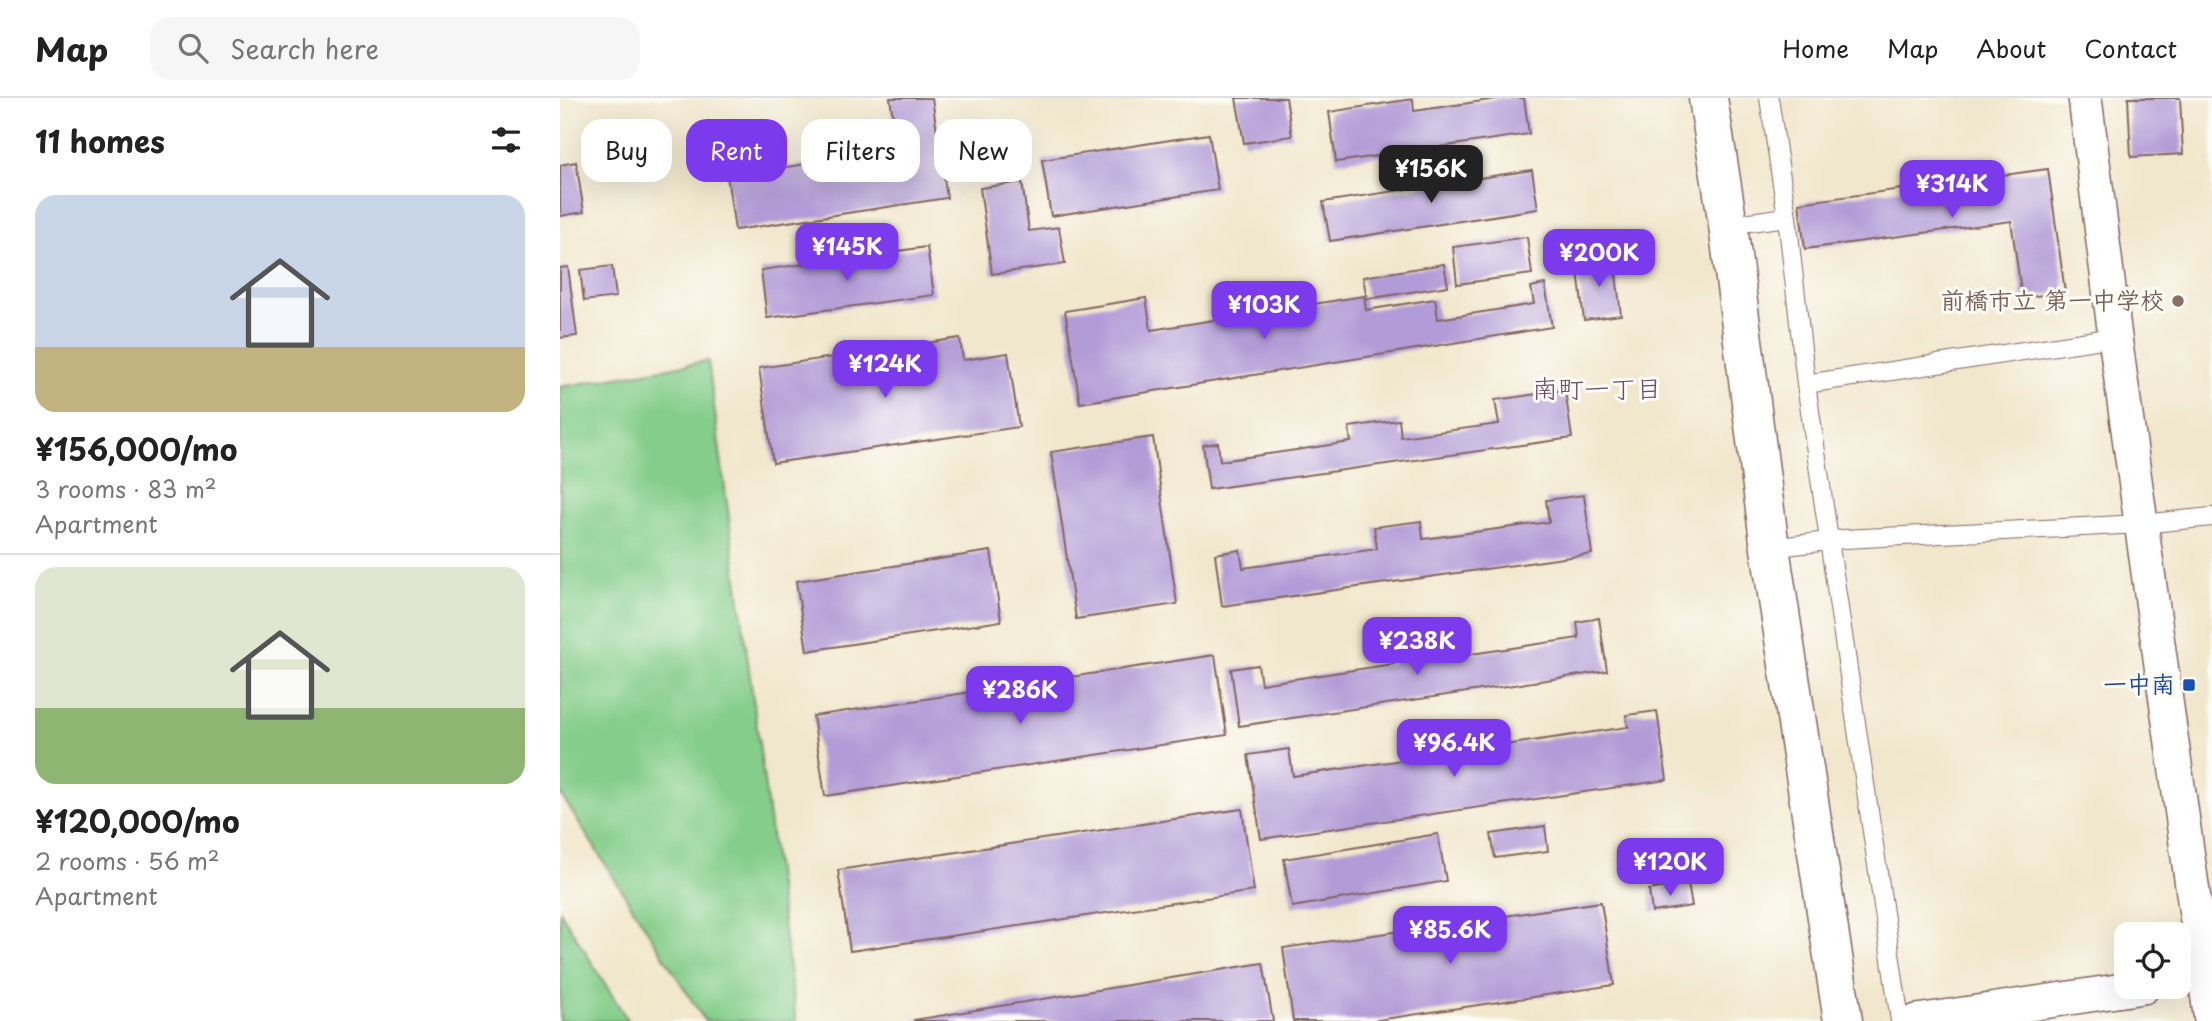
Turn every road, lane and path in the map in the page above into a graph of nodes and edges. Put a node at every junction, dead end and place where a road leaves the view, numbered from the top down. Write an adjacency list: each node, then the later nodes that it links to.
1 (1708, 98): 5 (street)
2 (1769, 98): 4 (lane)
3 (2085, 98): 6 (street)
4 (1787, 217): 5 (lane); 7 (lane)
5 (1728, 225): 11 (street)
6 (2115, 337): 7 (lane); 9 (street)
7 (1806, 384): 10 (lane)
8 (2212, 517): 9 (lane)
9 (2141, 524): 10 (lane); 12 (street)
10 (1830, 541): 11 (lane); 16 (lane)
11 (1770, 548): 15 (street)
12 (2198, 979): 18 (street)
13 (2114, 994): 14 (street)
14 (2034, 1012): 17 (street)
15 (1843, 1021)
16 (1900, 1021)
17 (1917, 1021)
18 (2211, 1021)

